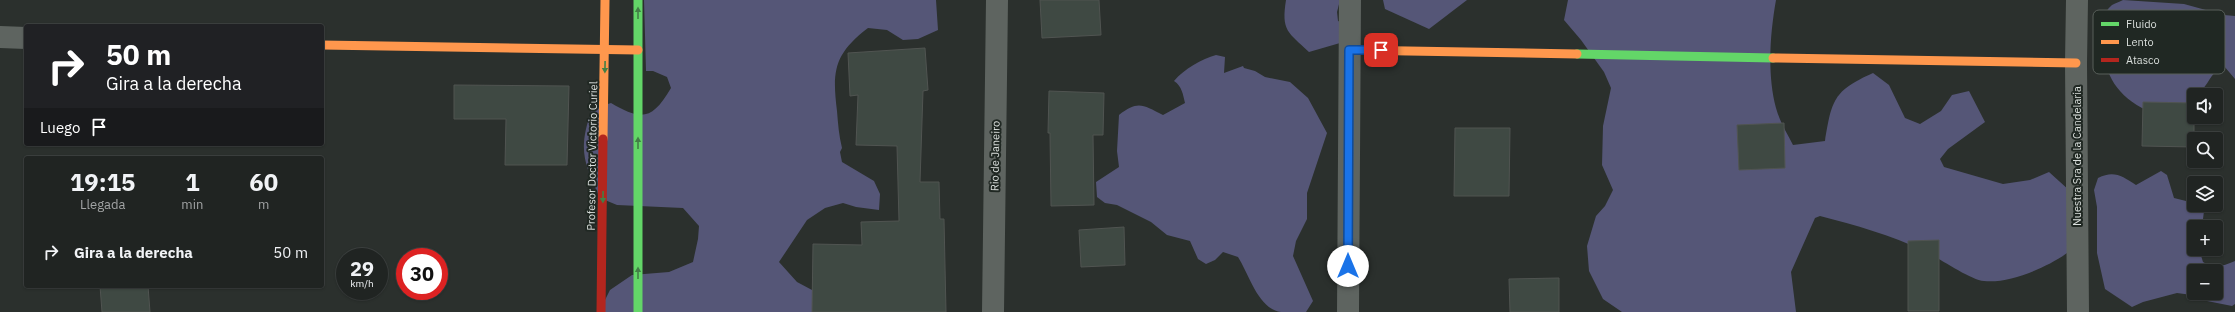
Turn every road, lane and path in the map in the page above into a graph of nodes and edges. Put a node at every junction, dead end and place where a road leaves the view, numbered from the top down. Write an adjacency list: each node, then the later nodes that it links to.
1 (605, 0): 11 (street, Profesor Doctor Victorio Curiel)
2 (638, 0): 9 (street, one-way to 2)
3 (997, 0): 15 (street, Rio de Janeiro)
4 (1350, 0): 10 (street)
5 (2078, 0): 12 (street, Nuestra Sra de la Candelaria)
6 (0, 37): 7 (street)
7 (24, 38)
8 (324, 45): 11 (street)
9 (638, 50): 11 (street); 14 (street, one-way to 9)
10 (1349, 50): 12 (street); 16 (street)
11 (606, 51): 13 (street, Profesor Doctor Victorio Curiel, one-way to 13)
12 (2076, 63): 17 (street, Nuestra Sra de la Candelaria)
13 (601, 312)
14 (638, 312)
15 (993, 312)
16 (1348, 312)
17 (2078, 312)

